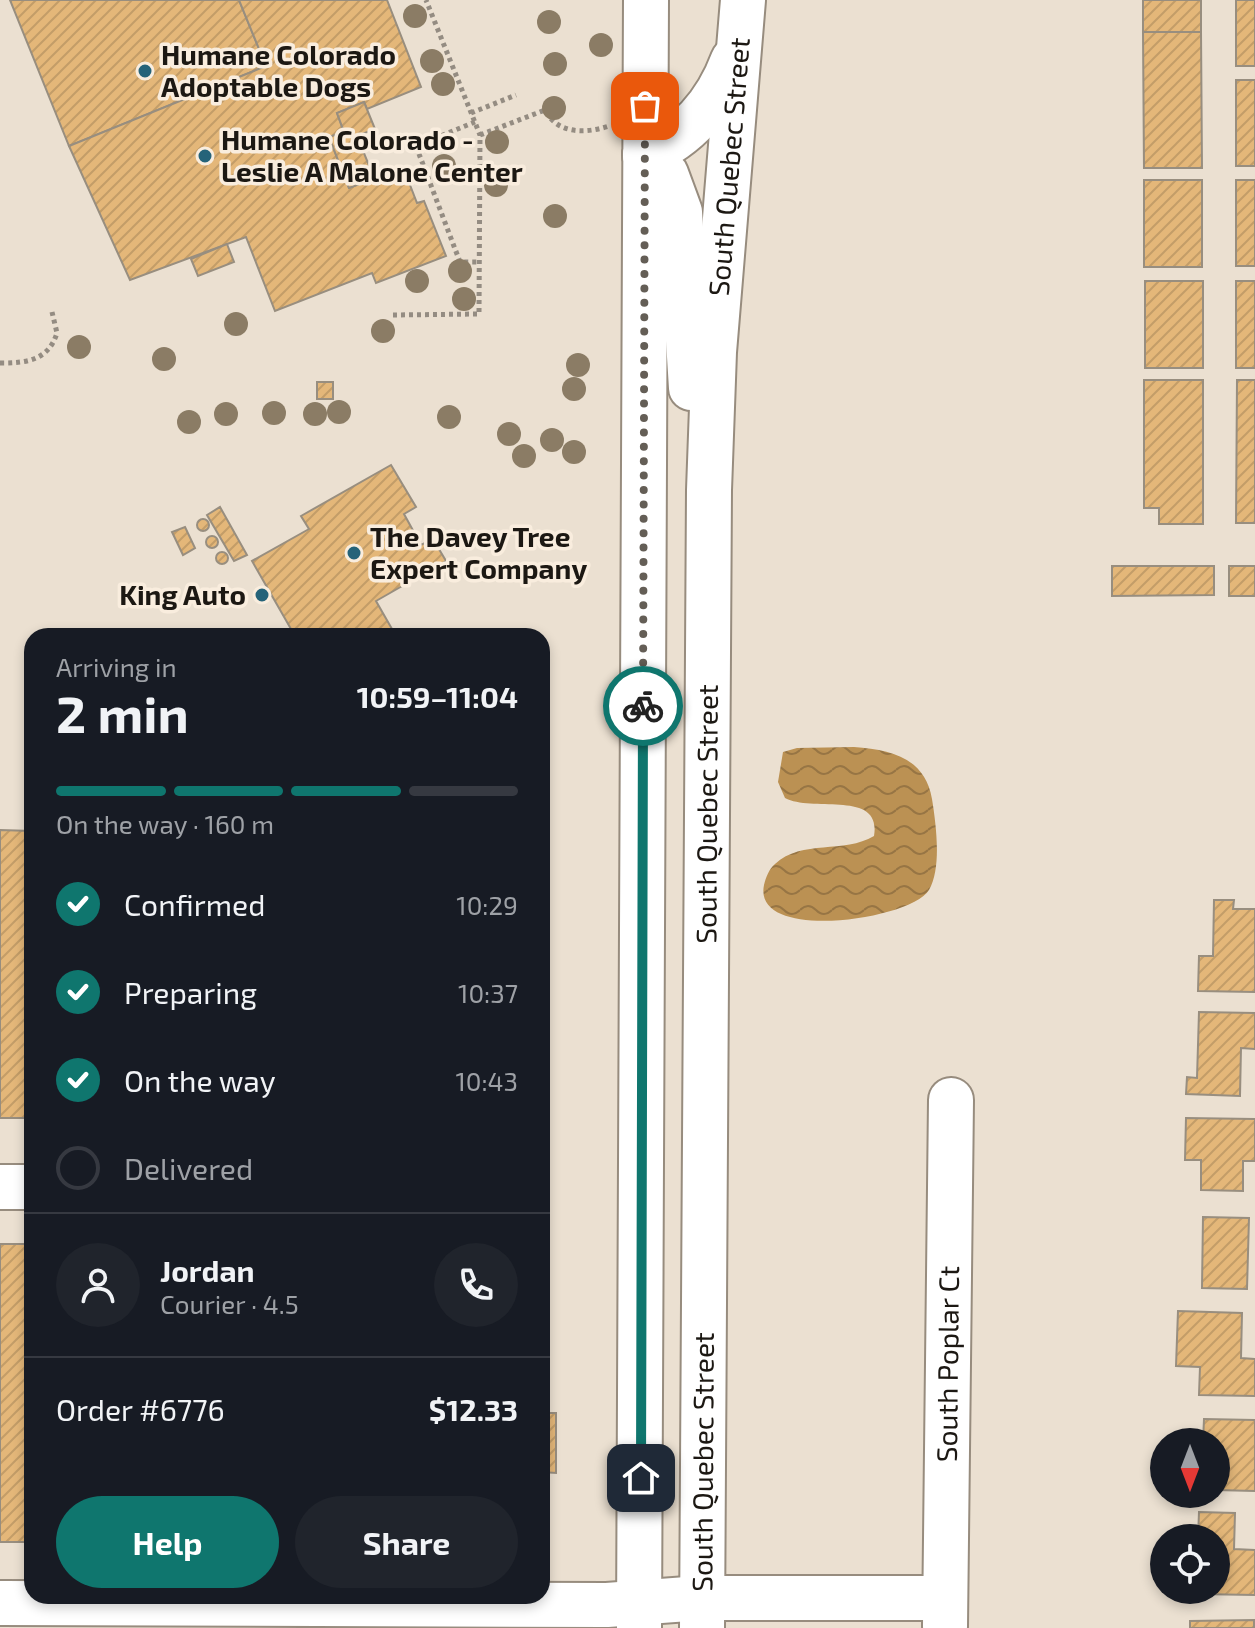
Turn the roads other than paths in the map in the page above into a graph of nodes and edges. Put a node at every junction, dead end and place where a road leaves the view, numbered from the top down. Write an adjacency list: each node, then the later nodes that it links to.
1 (646, 0): 3 (main road)
2 (742, 17): 3 (main road); 4 (main road, South Quebec Street)
3 (632, 138): 4 (main road); 13 (main road)
4 (709, 490): 11 (main road, South Quebec Street)
5 (951, 1100): 12 (main road, South Poplar Ct)
6 (0, 1187): 7 (main road)
7 (24, 1187)
8 (0, 1603): 9 (main road)
9 (24, 1603)
10 (532, 1604): 13 (main road)
11 (702, 1613): 12 (main road); 13 (main road)
12 (945, 1613)
13 (639, 1614)

